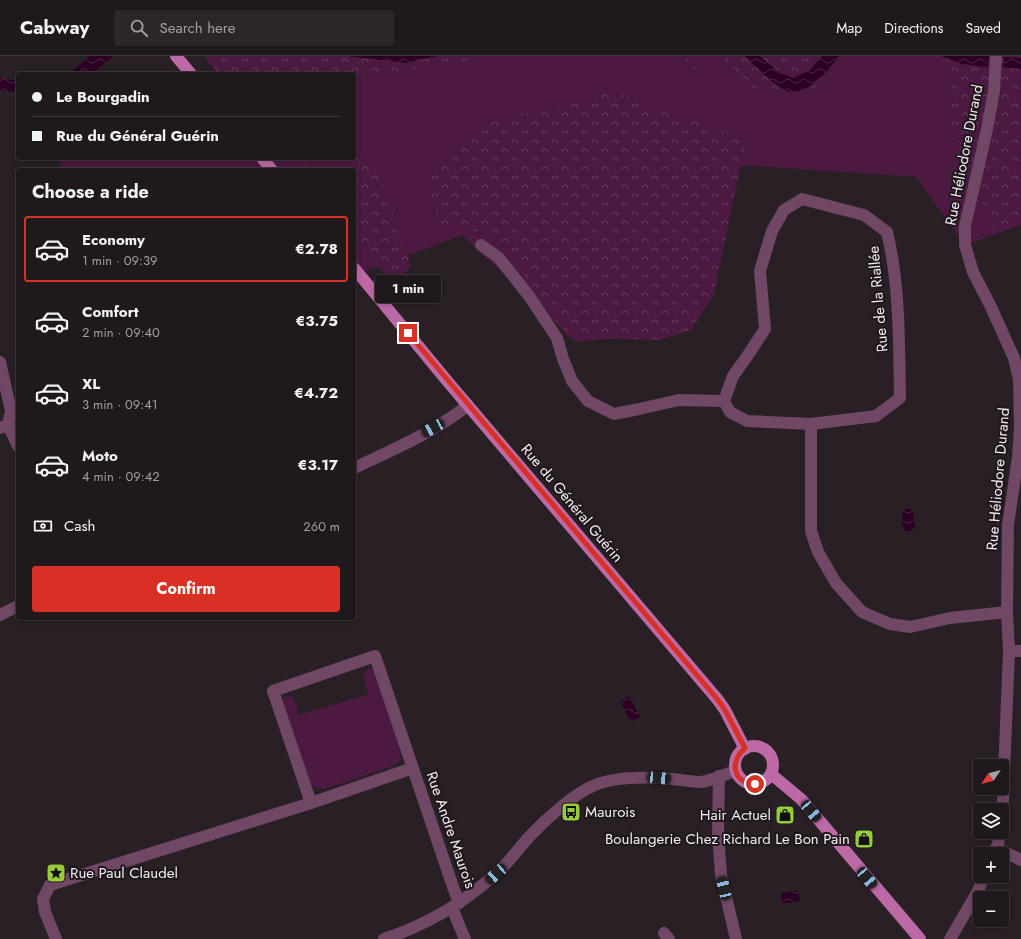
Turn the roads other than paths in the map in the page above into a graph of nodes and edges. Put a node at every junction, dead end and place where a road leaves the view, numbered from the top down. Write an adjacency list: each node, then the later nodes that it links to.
1 (176, 56): 3 (main road)
2 (996, 56): 16 (street, Rue Héliodore Durand)
3 (189, 72)
4 (264, 160): 5 (main road)
5 (270, 168)
6 (481, 245): 9 (street)
7 (356, 270): 10 (main road, Rue du Général Guérin)
8 (0, 362): 12 (street)
9 (724, 401): 11 (street, Rue de la Riallée); 11 (street, Rue de la Riallée)
10 (468, 405): 14 (street); 20 (main road, Rue du Général Guérin)
11 (811, 424): 16 (street)
12 (4, 427): 13 (street)
13 (16, 443)
14 (356, 467)
15 (16, 607): 17 (street)
16 (1006, 612): 18 (street, Rue Héliodore Durand)
17 (0, 615)
18 (1009, 651): 19 (street); 26 (street, Rue Héliodore Durand)
19 (1021, 651)
20 (745, 748): 22 (main road); 23 (main road)
21 (413, 768): 25 (street); 25 (street, Rue Andre Maurois); 30 (street, Rue Andre Maurois)
22 (735, 771): 23 (main road); 24 (street)
23 (771, 774): 35 (main road)
24 (719, 776): 30 (street); 34 (street)
25 (311, 803): 31 (street)
26 (1003, 803)
27 (1009, 856): 28 (street)
28 (1021, 860)
29 (981, 883): 36 (street)
30 (456, 906): 32 (street); 33 (street, Rue Andre Maurois)
31 (56, 939)
32 (384, 939)
33 (465, 939)
34 (736, 939)
35 (920, 939)
36 (950, 939)

